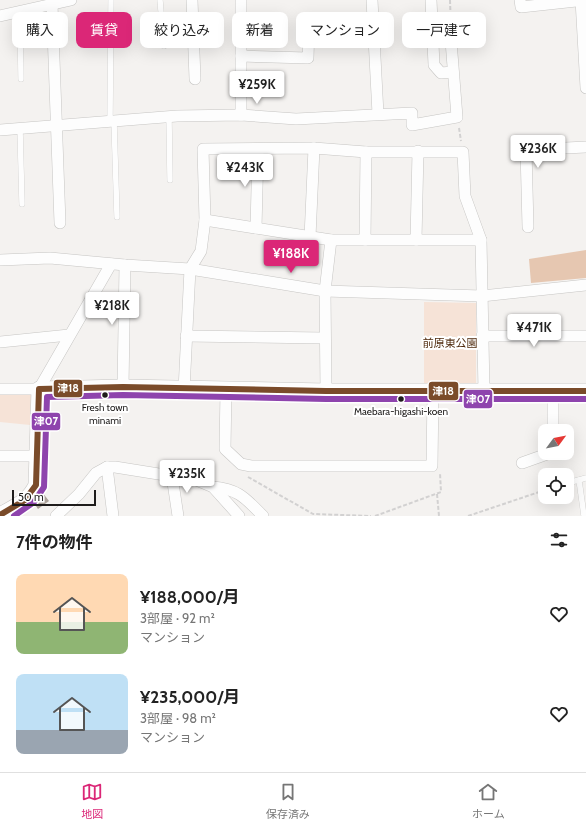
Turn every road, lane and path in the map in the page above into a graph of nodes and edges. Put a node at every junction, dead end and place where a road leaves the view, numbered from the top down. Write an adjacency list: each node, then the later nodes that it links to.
1 (72, 0): 11 (street)
2 (111, 0): 28 (lane)
3 (160, 0): 13 (lane)
4 (192, 0): 22 (street)
5 (241, 0): 18 (street)
6 (372, 0): 24 (street)
7 (431, 0): 19 (street)
8 (450, 0): 14 (path)
9 (520, 0): 10 (street)
10 (583, 0): 20 (street)
11 (46, 3): 12 (street); 29 (street)
12 (20, 11): 15 (street); 21 (lane)
13 (161, 12)
14 (450, 12)
15 (0, 14)
16 (308, 48): 18 (street)
17 (451, 48): 19 (street)
18 (242, 56): 26 (street)
19 (453, 72): 25 (street)
20 (586, 74): 23 (street)
21 (22, 79)
22 (195, 79)
23 (586, 88)
24 (378, 114): 25 (street); 26 (street)
25 (456, 114): 37 (path)
26 (241, 115): 27 (street)
27 (169, 117): 28 (street); 38 (lane)
28 (112, 121): 29 (street); 40 (lane)
29 (56, 125): 30 (street); 42 (street)
30 (20, 128): 31 (street); 39 (lane)
31 (0, 130)
32 (586, 147): 43 (street)
33 (314, 148): 34 (street); 36 (street); 45 (street)
34 (258, 149): 41 (street); 44 (street)
35 (418, 151): 36 (street); 37 (street); 48 (street)
36 (366, 152): 47 (street)
37 (463, 152): 49 (street)
38 (170, 180)
39 (22, 204)
40 (117, 217)
41 (205, 220): 44 (street); 53 (street)
42 (60, 222)
43 (528, 227)
44 (256, 228): 45 (street)
45 (310, 237): 46 (street)
46 (331, 240): 47 (street); 55 (street)
47 (365, 240): 48 (street)
48 (416, 240): 49 (street)
49 (481, 240): 56 (street)
50 (0, 260): 51 (street)
51 (111, 264): 52 (street); 57 (street)
52 (124, 265): 53 (street); 63 (street)
53 (190, 269): 55 (street); 58 (street)
54 (586, 285): 56 (street)
55 (325, 290): 56 (street); 61 (street)
56 (482, 296): 59 (street)
57 (69, 336): 62 (street); 65 (street)
58 (186, 336): 61 (street); 67 (street)
59 (482, 336): 60 (street); 69 (street)
60 (586, 336)
61 (324, 338): 72 (street)
62 (0, 342)
63 (123, 387): 65 (street); 67 (street)
64 (0, 389): 65 (street)
65 (39, 389): 75 (street)
66 (226, 389): 67 (street); 72 (street); 78 (street)
67 (184, 390)
68 (433, 391): 69 (street); 72 (street); 79 (street)
69 (484, 391): 70 (street)
70 (553, 391): 71 (street); 73 (street)
71 (586, 391)
72 (326, 392)
73 (553, 424)
74 (0, 456): 75 (street)
75 (37, 456): 88 (street)
76 (538, 457): 77 (street)
77 (522, 463)
78 (241, 464): 79 (street); 94 (path)
79 (432, 466): 87 (path)
80 (107, 467): 81 (street); 89 (street); 90 (street)
81 (172, 476): 85 (street); 91 (street)
82 (586, 478): 83 (lane)
83 (579, 480): 84 (lane); 98 (lane)
84 (574, 482)
85 (213, 487): 92 (street); 93 (street)
86 (538, 492): 97 (path)
87 (437, 494): 95 (path); 96 (path)
88 (0, 515)
89 (56, 516)
90 (114, 516)
91 (178, 516)
92 (239, 516)
93 (263, 516)
94 (371, 516)
95 (375, 516)
96 (439, 516)
97 (468, 516)
98 (584, 516)

